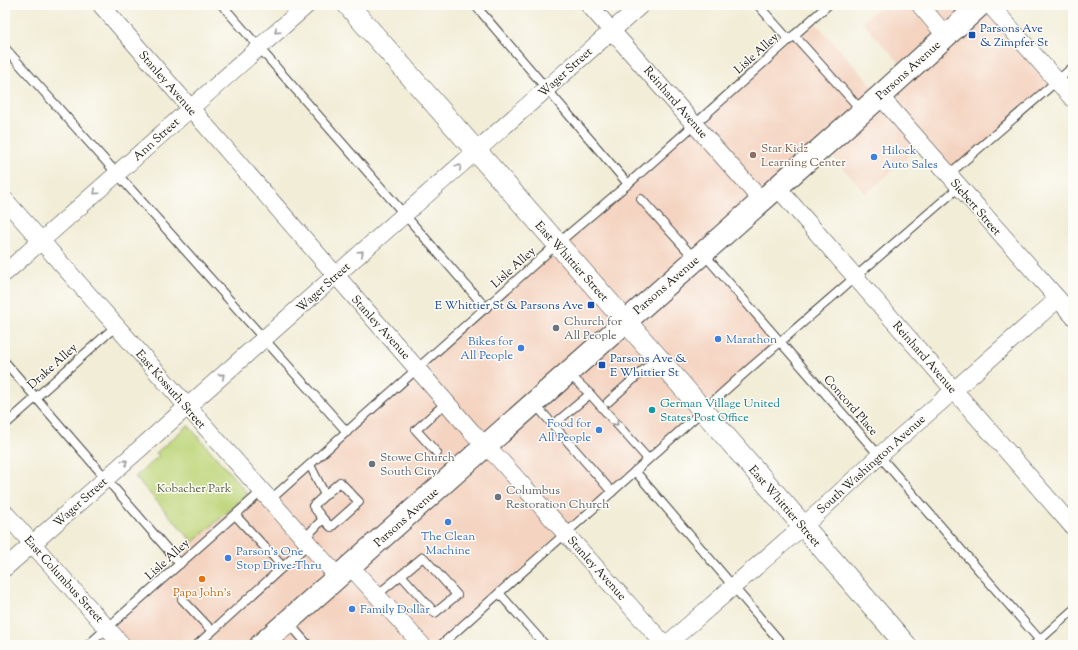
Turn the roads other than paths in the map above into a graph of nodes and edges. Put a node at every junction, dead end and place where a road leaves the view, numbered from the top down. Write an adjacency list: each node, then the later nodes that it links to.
1 (101, 5): 23 (street, Stanley Avenue)
2 (222, 5): 16 (lane)
3 (306, 5): 16 (street, Ann Street, one-way to 16)
4 (348, 5): 26 (street, East Whittier Street)
5 (475, 5): 20 (lane)
6 (589, 5): 13 (street, Reinhard Avenue)
7 (640, 5): 13 (street, Wager Street)
8 (758, 5): 15 (lane)
9 (828, 5): 15 (lane, Lisle Alley)
10 (920, 5): 14 (street)
11 (980, 5): 14 (main road, Parsons Avenue)
12 (990, 5): 19 (street)
13 (612, 30): 20 (street, Wager Street); 25 (street, Reinhard Avenue)
14 (946, 36): 21 (main road, Parsons Avenue)
15 (792, 37): 24 (lane); 25 (lane, Lisle Alley)
16 (259, 47): 23 (street, Ann Street); 33 (lane)
17 (5, 48): 27 (lane)
18 (1073, 67): 19 (lane)
19 (1057, 81): 22 (street); 28 (lane)
20 (547, 88): 26 (street, Wager Street); 29 (lane)
21 (880, 96): 24 (main road, Parsons Avenue); 28 (street, Siebert Street)
22 (1073, 99)
23 (190, 108): 27 (street, Ann Street); 38 (street, Stanley Avenue)
24 (863, 111): 30 (main road, Parsons Avenue)
25 (695, 124): 29 (lane, Lisle Alley); 30 (street, Reinhard Avenue)
26 (476, 151): 33 (street, Wager Street, one-way to 26); 35 (street, East Whittier Street)
27 (117, 173): 34 (street, Ann Street, one-way to 34); 44 (lane)
28 (954, 181): 39 (lane); 40 (street, Siebert Street)
29 (628, 184): 35 (lane, Lisle Alley)
30 (769, 194): 36 (main road, Parsons Avenue); 39 (street, Reinhard Avenue)
31 (641, 199): 36 (lane, Concord Place)
32 (5, 200): 34 (street, East Kossuth Street)
33 (405, 214): 38 (street, Wager Street, one-way to 33); 41 (lane)
34 (41, 241): 37 (street, Ann Street); 43 (street, East Kossuth Street)
35 (557, 244): 41 (lane, Lisle Alley); 42 (street, East Whittier Street)
36 (699, 256): 42 (main road, Parsons Avenue); 45 (lane, Concord Place)
37 (5, 273)
38 (335, 276): 44 (street, Wager Street); 48 (street, Stanley Avenue)
39 (854, 276): 45 (lane); 50 (street, Reinhard Avenue)
40 (1068, 307): 50 (street, South Washington Avenue)
41 (486, 308): 48 (lane, Lisle Alley)
42 (626, 321): 46 (street, East Whittier Street); 49 (main road, Parsons Avenue)
43 (116, 326): 52 (lane, Drake Alley); 56 (street, East Kossuth Street)
44 (265, 340): 56 (street, Wager Street, one-way to 44); 60 (lane)
45 (780, 342): 57 (lane); 63 (lane, Concord Place)
46 (657, 357): 55 (lane); 57 (street, East Whittier Street)
47 (5, 362): 52 (lane)
48 (418, 369): 53 (street, Stanley Avenue); 60 (lane, Lisle Alley)
49 (568, 372): 51 (lane); 54 (main road, Parsons Avenue)
50 (953, 390): 63 (street, South Washington Avenue); 75 (street, Reinhard Avenue)
51 (590, 394): 59 (lane); 64 (lane, one-way to 64)
52 (36, 397): 58 (lane, Drake Alley); 67 (lane)
53 (447, 402): 61 (street, Stanley Avenue); 62 (lane)
54 (534, 402): 59 (lane); 61 (main road, Parsons Avenue)
55 (608, 402)
56 (187, 407): 67 (street, Wager Street, one-way to 56); 69 (street, East Kossuth Street)
57 (703, 410): 64 (lane); 74 (street, East Whittier Street)
58 (5, 424)
59 (554, 425): 68 (lane)
60 (347, 432): 65 (lane, Lisle Alley)
61 (485, 445): 76 (street, Stanley Avenue); 82 (main road, Parsons Avenue)
62 (437, 453)
63 (879, 456): 74 (street, South Washington Avenue); 94 (lane, Concord Place)
64 (648, 459): 66 (lane)
65 (310, 465): 69 (lane, Lisle Alley); 70 (lane)
66 (635, 471): 68 (lane); 84 (lane)
67 (107, 478): 78 (street, Wager Street); 79 (lane)
68 (612, 492): 76 (lane)
69 (266, 495): 72 (lane, Lisle Alley); 77 (street, East Kossuth Street)
70 (325, 495): 73 (lane); 73 (lane)
71 (5, 512): 78 (street, East Columbus Street)
72 (235, 515): 79 (lane, Lisle Alley); 80 (lane)
73 (324, 519): 77 (lane)
74 (802, 526): 84 (street, South Washington Avenue); 93 (street, East Whittier Street)
75 (1073, 527)
76 (566, 534): 85 (lane); 102 (street, Stanley Avenue)
77 (306, 542): 80 (lane); 82 (street, East Kossuth Street)
78 (32, 544): 81 (street, Wager Street); 90 (street, East Columbus Street)
79 (180, 564): 90 (lane, Lisle Alley)
80 (283, 567): 91 (lane)
81 (5, 568)
82 (344, 571): 86 (street, East Kossuth Street); 89 (main road, Parsons Avenue)
83 (401, 575): 83 (lane); 86 (lane)
84 (733, 586): 102 (street, South Washington Avenue); 103 (lane)
85 (499, 593): 100 (lane); 101 (lane)
86 (377, 595): 99 (street, East Kossuth Street)
87 (182, 600): 91 (lane)
88 (1073, 610): 94 (lane)
89 (288, 622): 92 (main road, Parsons Avenue); 98 (lane)
90 (107, 628): 95 (lane, Lisle Alley); 96 (street, East Columbus Street)
91 (212, 631): 97 (lane)
92 (267, 643)
93 (901, 643)
94 (1039, 643)
95 (88, 645)
96 (122, 645)
97 (197, 645)
98 (308, 645)
99 (422, 645)
100 (441, 645)
101 (544, 645)
102 (666, 645)
103 (783, 645)

